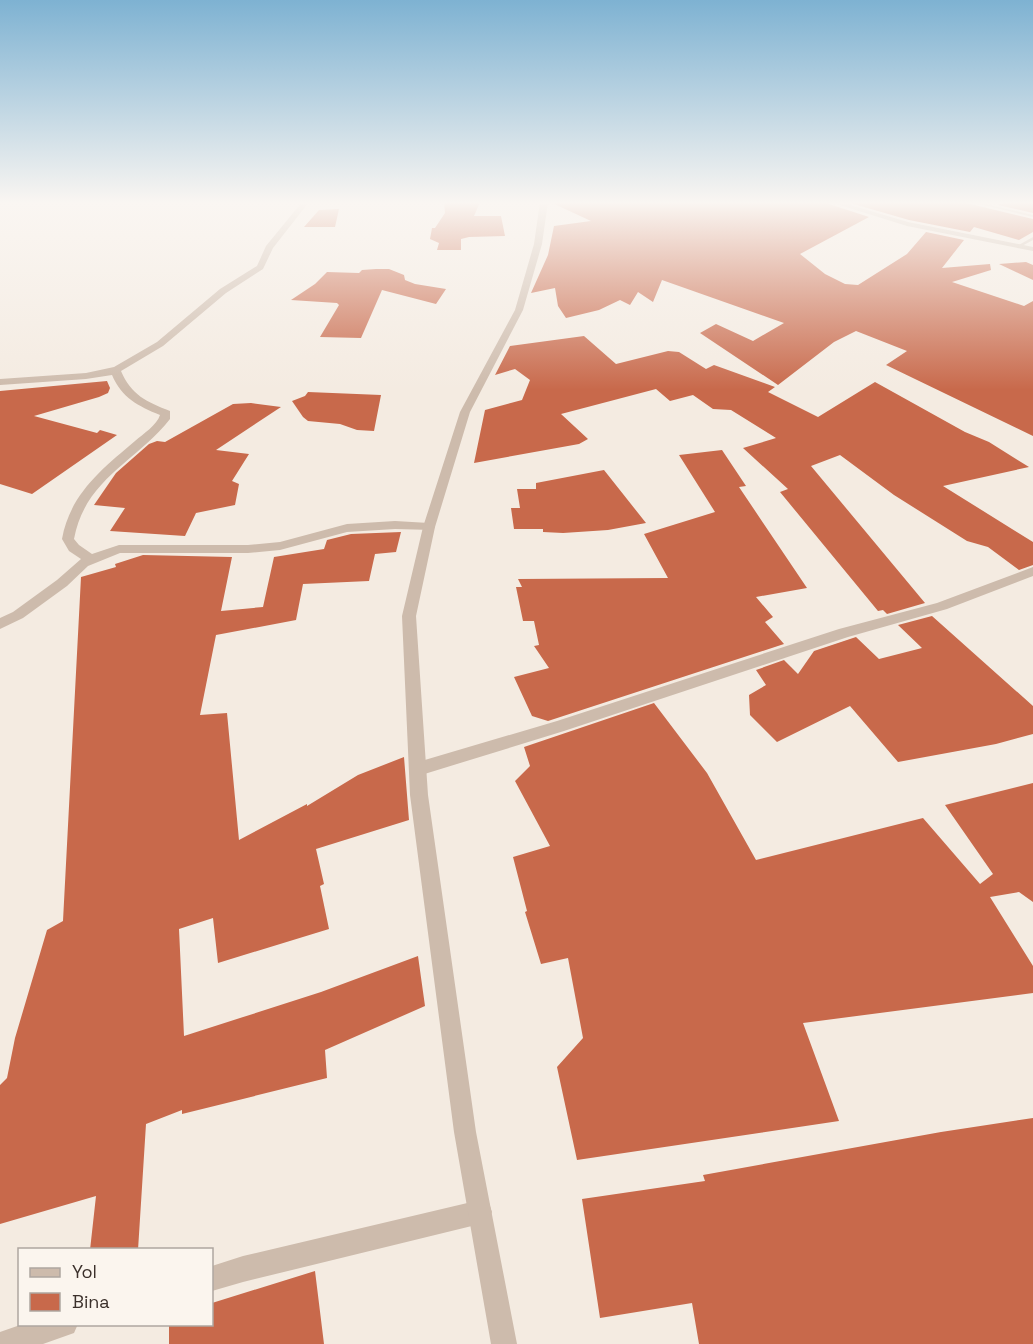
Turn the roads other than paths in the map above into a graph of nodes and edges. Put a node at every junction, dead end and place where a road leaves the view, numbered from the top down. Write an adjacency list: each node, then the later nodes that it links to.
1 (261, 265): 3 (street)
2 (532, 265): 5 (street)
3 (114, 370): 4 (street); 6 (street)
4 (0, 382)
5 (429, 527): 6 (street); 9 (street)
6 (91, 559): 8 (street)
7 (1033, 572): 9 (street)
8 (0, 624)
9 (418, 769): 10 (street)
10 (480, 1212): 11 (street); 14 (street)
11 (213, 1279)
12 (59, 1326): 13 (street)
13 (3, 1344)
14 (504, 1344)

